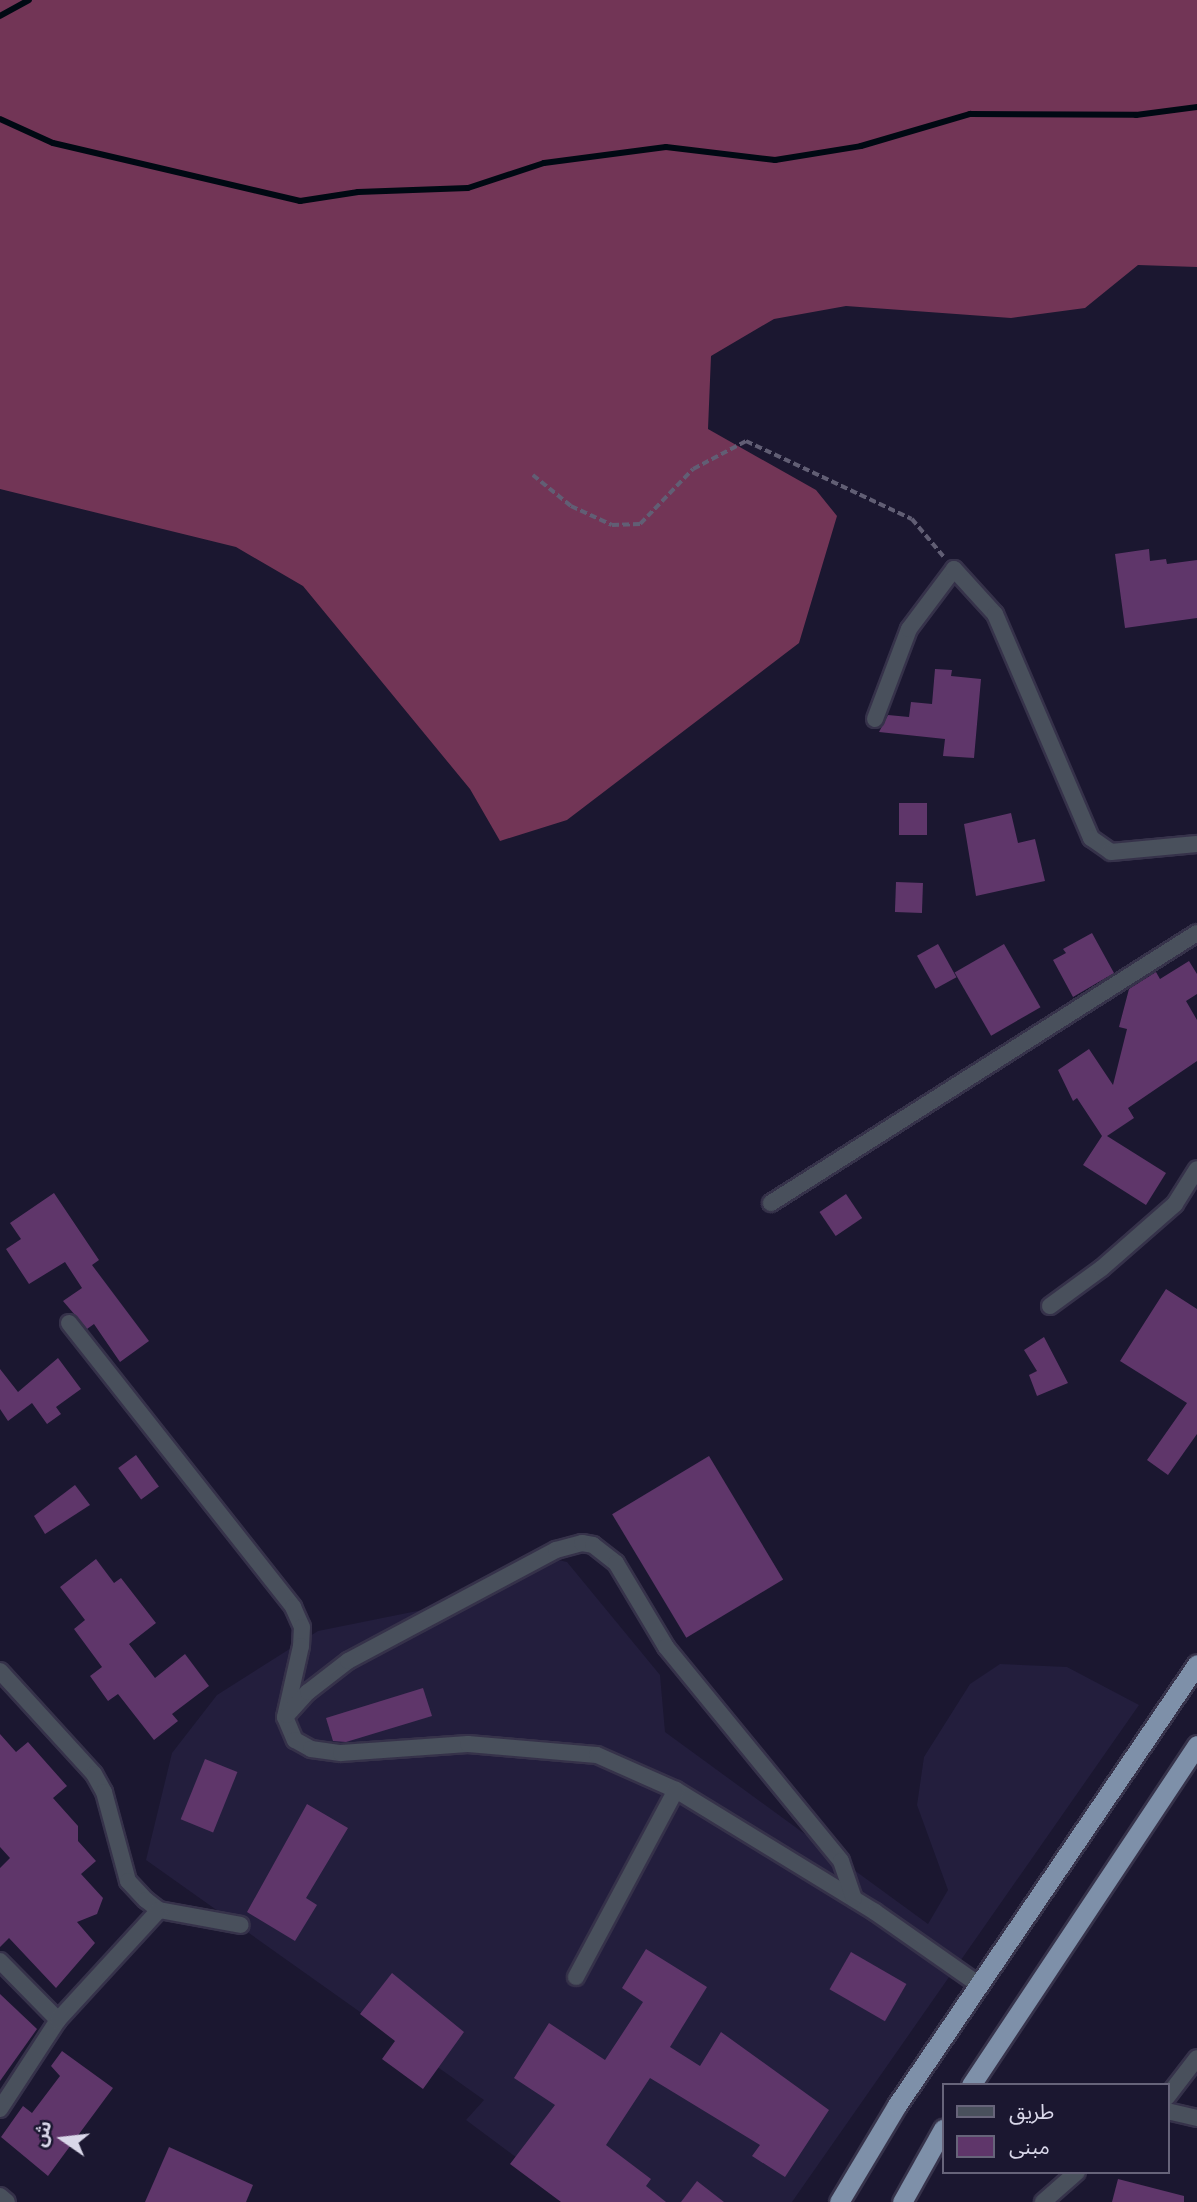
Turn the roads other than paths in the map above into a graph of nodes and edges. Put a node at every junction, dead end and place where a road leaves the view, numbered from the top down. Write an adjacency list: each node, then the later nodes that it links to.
1 (875, 719): 2 (street)
2 (1197, 844)
3 (1197, 933): 5 (street)
4 (1197, 1168): 6 (street)
5 (771, 1203)
6 (1050, 1306)
7 (69, 1323): 10 (street)
8 (1197, 1664): 18 (highway)
9 (0, 1671): 14 (street)
10 (285, 1717): 12 (street); 13 (street)
11 (1197, 1745): 21 (highway)
12 (676, 1790): 13 (street); 17 (street)
13 (853, 1899): 18 (street)
14 (159, 1910): 15 (street); 19 (street)
15 (241, 1926)
16 (0, 1961): 19 (street)
17 (576, 1977)
18 (978, 1984): 30 (highway)
19 (58, 2020): 23 (street)
20 (1197, 2059): 22 (street)
21 (972, 2083)
22 (1169, 2094)
23 (0, 2109)
24 (1169, 2111): 25 (street)
25 (1197, 2118)
26 (942, 2131): 31 (highway)
27 (1075, 2174): 32 (street)
28 (0, 2196): 29 (street)
29 (7, 2202)
30 (839, 2202)
31 (902, 2202)
32 (1043, 2202)

